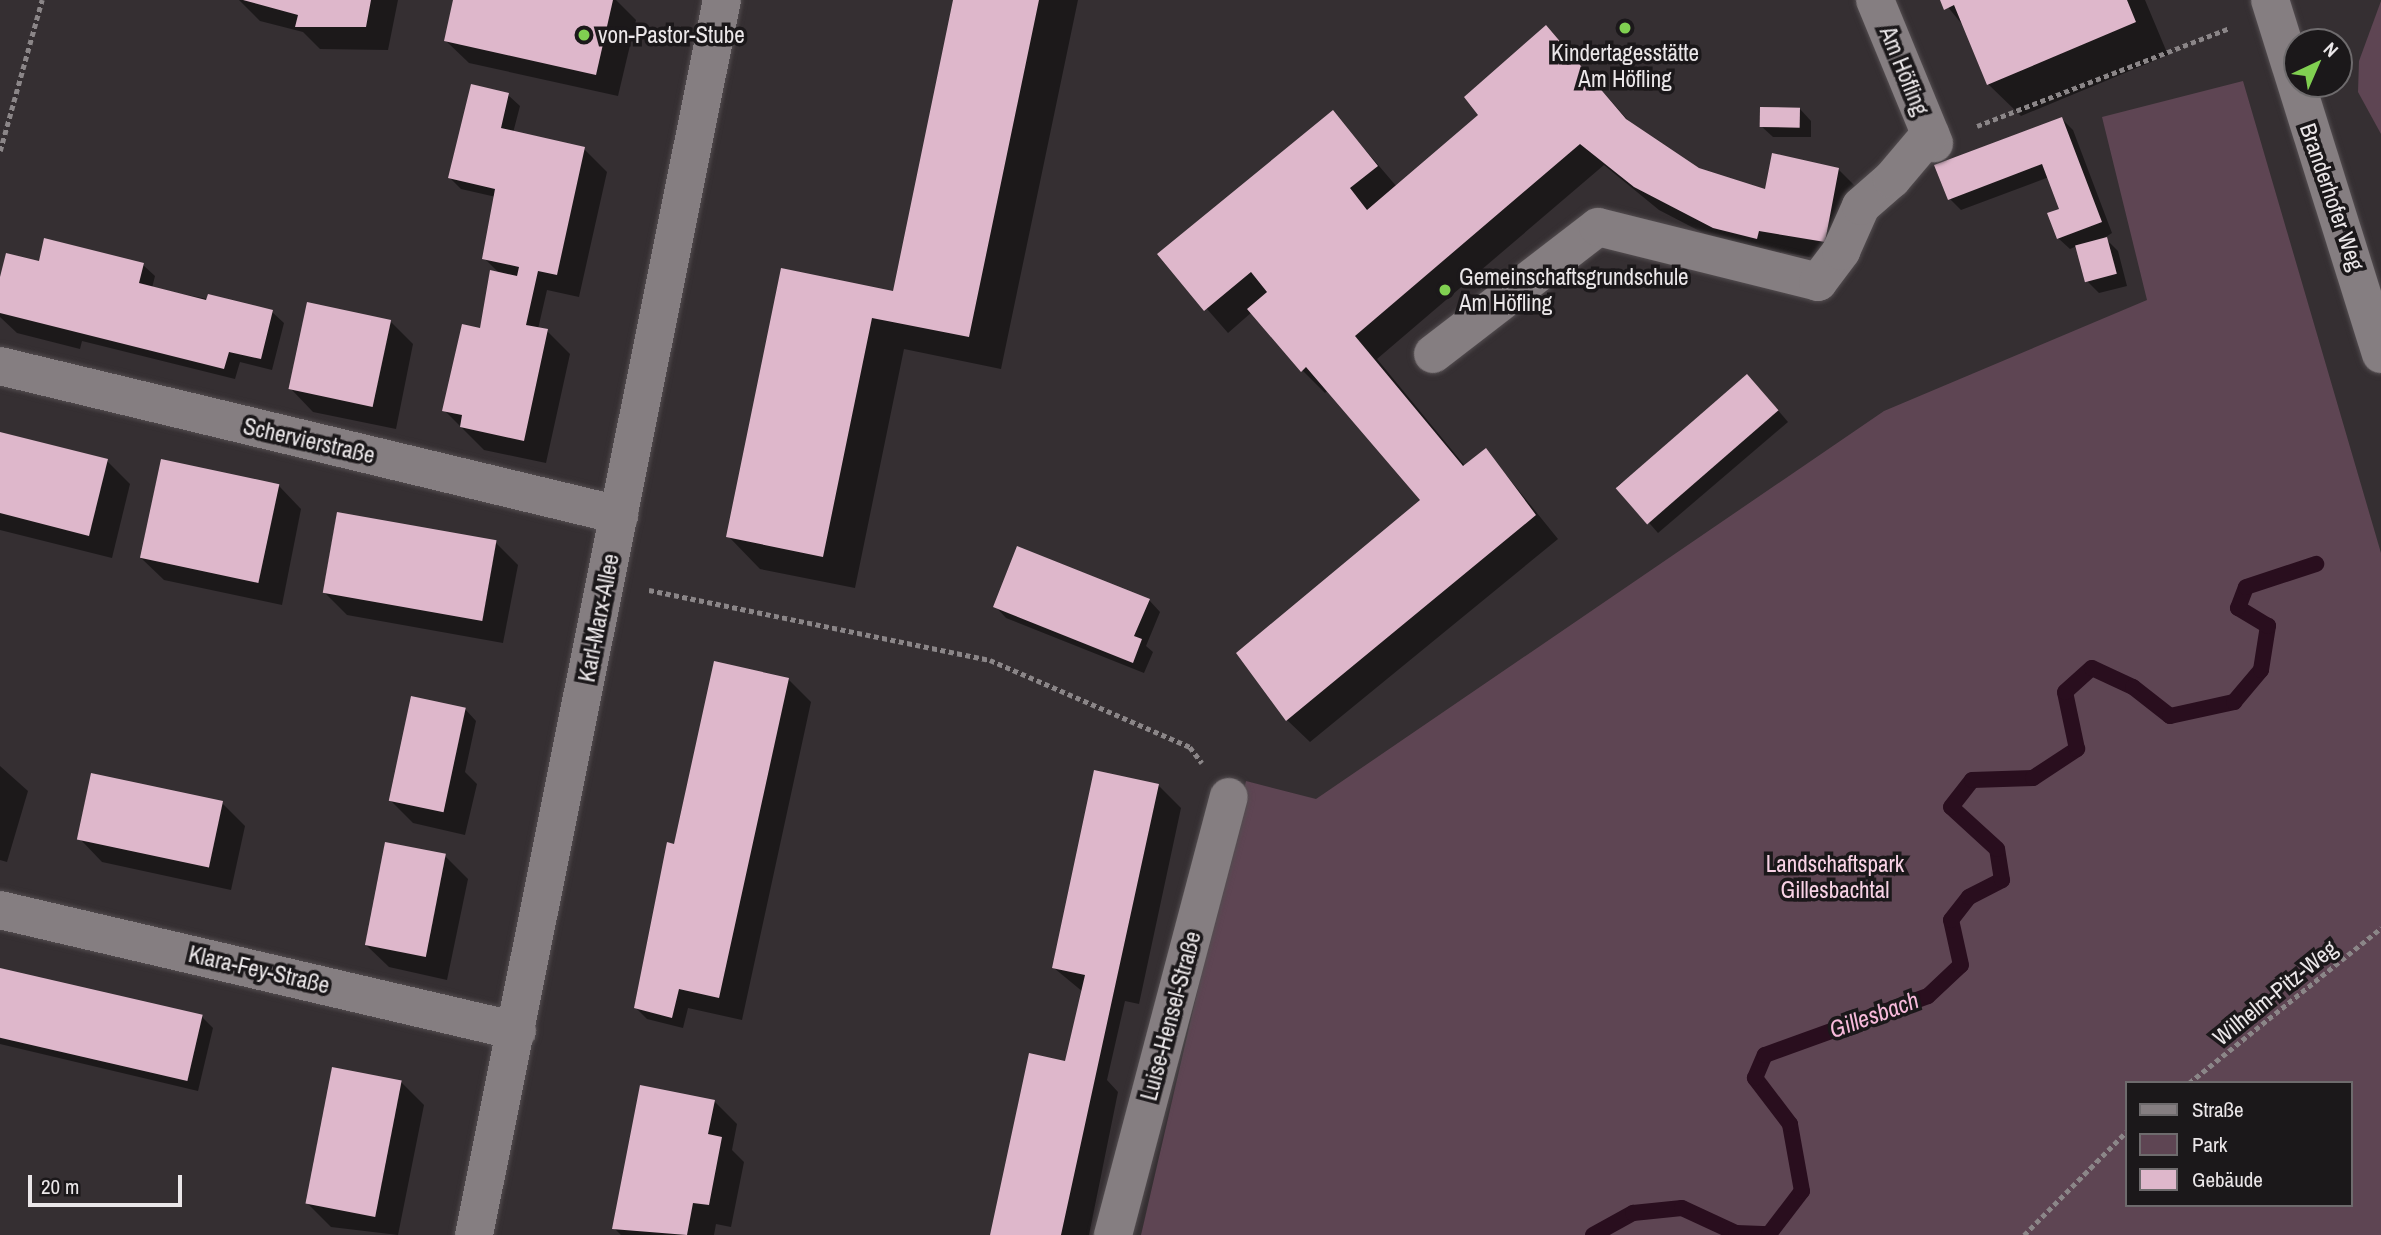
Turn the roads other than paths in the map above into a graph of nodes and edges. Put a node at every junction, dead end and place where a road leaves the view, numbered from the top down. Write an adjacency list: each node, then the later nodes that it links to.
1 (722, 0): 8 (street, Karl-Marx-Allee)
2 (1875, 0): 5 (street, Am Höfling)
3 (2271, 5): 4 (street, Branderhofer Weg)
4 (2375, 309): 6 (street, Branderhofer Weg)
5 (1433, 354)
6 (2381, 354)
7 (0, 366): 8 (street, Schervierstraße)
8 (619, 514): 11 (street, Karl-Marx-Allee)
9 (1229, 797): 13 (street, Luise-Hensel-Straße)
10 (0, 910): 11 (street, Klara-Fey-Straße)
11 (517, 1031): 12 (street, Karl-Marx-Allee)
12 (474, 1235)
13 (1113, 1235)

